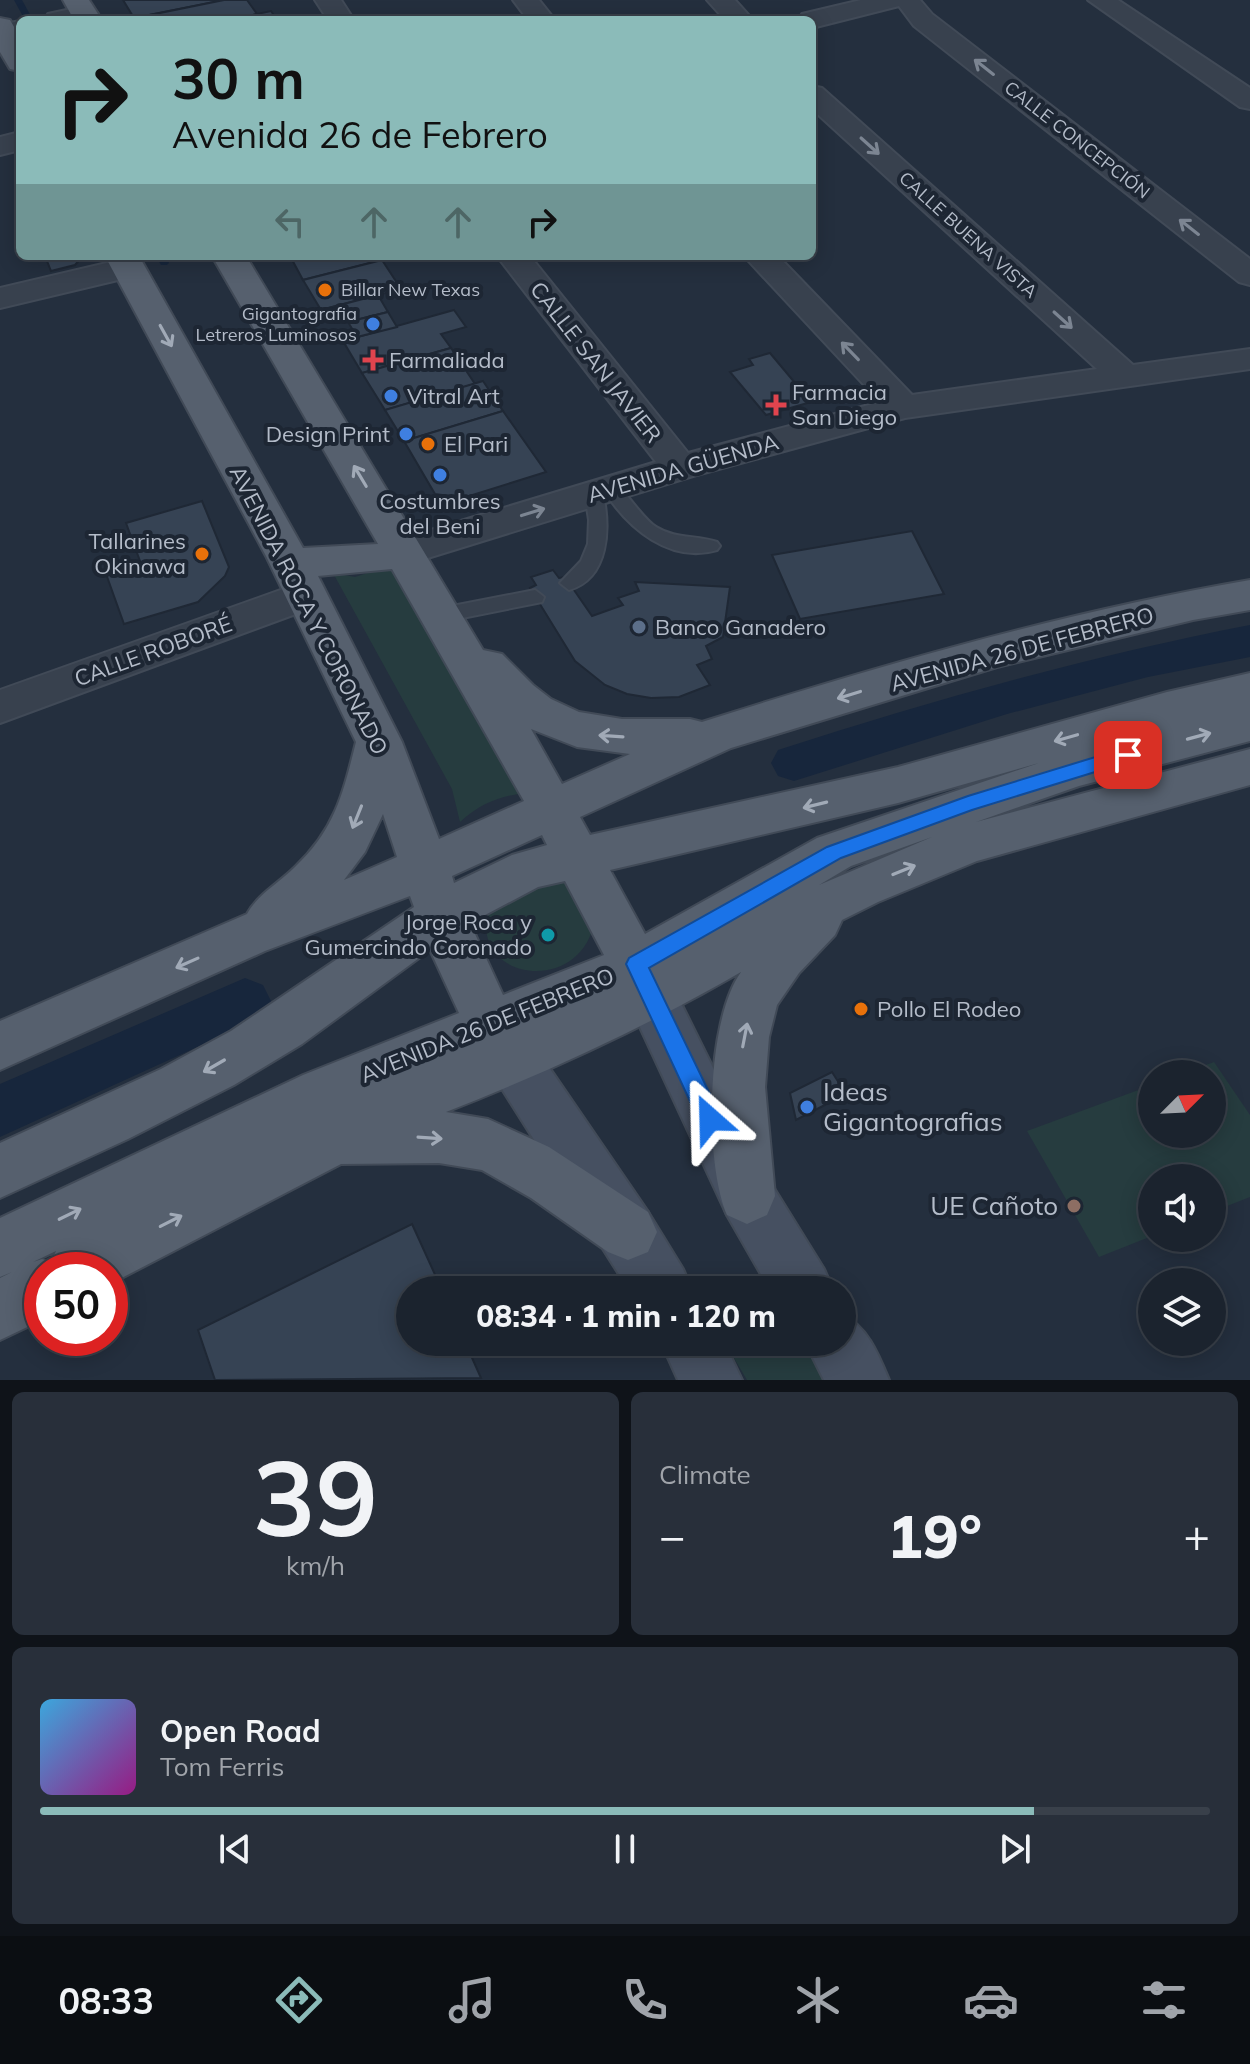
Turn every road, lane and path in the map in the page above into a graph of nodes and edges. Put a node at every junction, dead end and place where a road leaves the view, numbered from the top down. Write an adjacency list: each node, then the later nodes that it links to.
1 (526, 0): 6 (street)
2 (720, 0): 7 (street)
3 (893, 0): 8 (street)
4 (907, 0): 17 (street, CALLE CONCEPCIÓN, one-way to 4)
5 (1101, 0): 12 (street)
6 (539, 16)
7 (736, 16)
8 (816, 19)
9 (7, 30): 10 (main road)
10 (16, 53)
11 (816, 98): 20 (street, CALLE BUENA VISTA, one-way to 20)
12 (1250, 101)
13 (231, 260): 25 (main road, one-way to 13)
14 (516, 260): 22 (street, CALLE SAN JAVIER)
15 (764, 260): 21 (street, one-way to 15)
16 (125, 262): 18 (street); 26 (main road, AVENIDA ROCA Y CORONADO, one-way to 26)
17 (1250, 275)
18 (0, 298)
19 (1250, 359): 20 (street, AVENIDA GÜENDA)
20 (1125, 376): 21 (street, AVENIDA GÜENDA)
21 (904, 407): 22 (street, AVENIDA GÜENDA)
22 (680, 467): 23 (street, AVENIDA GÜENDA)
23 (603, 491): 24 (lane); 25 (street, AVENIDA GÜENDA, one-way to 23); 27 (lane)
24 (711, 546)
25 (405, 552): 26 (main road); 30 (main road)
26 (298, 579): 32 (street, CALLE ROBORÉ); 35 (main road, AVENIDA ROCA Y CORONADO)
27 (569, 583)
28 (1250, 595): 34 (main road, AVENIDA 26 DE FEBRERO, one-way to 34)
29 (535, 597): 30 (lane)
30 (445, 620): 34 (main road, one-way to 30); 37 (main road)
31 (1250, 690): 38 (main road, one-way to 38)
32 (0, 707)
33 (1250, 724): 43 (main road, AVENIDA 26 DE FEBRERO, one-way to 33)
34 (717, 735): 37 (main road, AVENIDA 26 DE FEBRERO)
35 (379, 742): 39 (main road, AVENIDA ROCA Y CORONADO); 42 (main road, one-way to 42)
36 (1250, 767): 40 (main road, AVENIDA 26 DE FEBRERO, one-way to 36)
37 (551, 808): 38 (main road); 39 (main road, AVENIDA 26 DE FEBRERO)
38 (578, 856): 41 (main road); 43 (main road)
39 (424, 867): 41 (main road, AVENIDA ROCA Y CORONADO); 42 (main road, AVENIDA 26 DE FEBRERO)
40 (861, 887): 43 (main road, AVENIDA 26 DE FEBRERO); 48 (main road, one-way to 40)
41 (440, 914): 44 (main road, AVENIDA ROCA Y CORONADO); 47 (main road, one-way to 47)
42 (247, 936): 45 (main road, AVENIDA 26 DE FEBRERO, one-way to 45)
43 (644, 981): 44 (main road, AVENIDA 26 DE FEBRERO); 48 (main road)
44 (503, 1042): 46 (main road, AVENIDA 26 DE FEBRERO); 49 (main road); 50 (main road, AVENIDA 26 DE FEBRERO, one-way to 44)
45 (0, 1046)
46 (324, 1142): 49 (main road, one-way to 49); 51 (main road, AVENIDA 26 DE FEBRERO, one-way to 46)
47 (0, 1171)
48 (747, 1196): 53 (main road)
49 (628, 1232): 52 (main road)
50 (0, 1248)
51 (112, 1252)
52 (654, 1276)
53 (795, 1276)
54 (24, 1297): 55 (main road)
55 (0, 1310)
56 (698, 1356): 58 (main road)
57 (843, 1356): 59 (main road)
58 (711, 1380)
59 (858, 1380)

